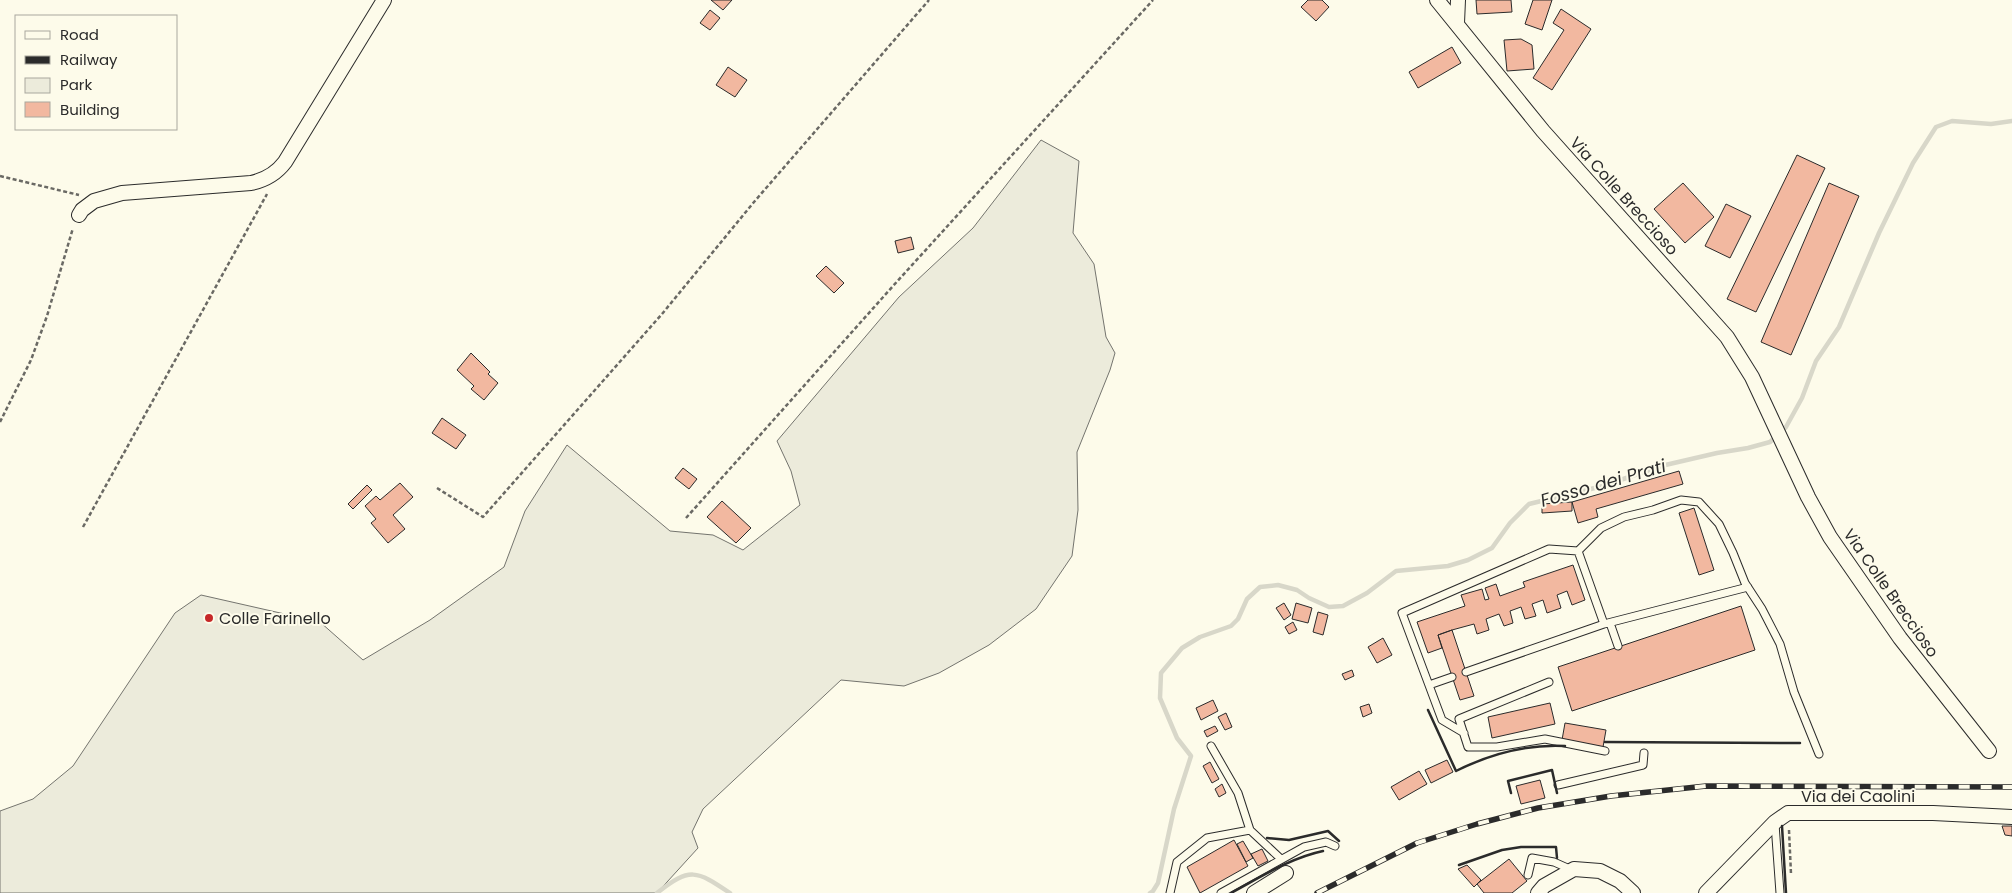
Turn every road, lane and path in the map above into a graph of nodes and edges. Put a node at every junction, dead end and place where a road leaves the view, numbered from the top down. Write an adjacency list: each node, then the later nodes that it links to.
1 (384, 0): 10 (street)
2 (929, 0): 12 (path)
3 (1153, 0): 13 (path)
4 (1437, 0): 6 (street, Via Colle Breccioso)
5 (1458, 0): 6 (street)
6 (1456, 23): 26 (street, Via Colle Breccioso)
7 (0, 176): 9 (path)
8 (270, 188): 14 (path)
9 (83, 196)
10 (79, 215): 11 (path)
11 (0, 422)
12 (437, 488)
13 (686, 518)
14 (83, 527)
15 (1578, 551): 16 (lane); 17 (lane); 22 (lane)
16 (1748, 588): 17 (lane); 28 (lane)
17 (1607, 624): 18 (lane); 19 (lane)
18 (1618, 646)
19 (1466, 672)
20 (1452, 677): 22 (lane)
21 (1549, 682): 23 (lane)
22 (1429, 685): 23 (lane)
23 (1464, 733): 25 (lane)
24 (1211, 746): 33 (lane)
25 (1605, 751)
26 (1989, 751)
27 (1644, 753): 29 (lane)
28 (1819, 754)
29 (1558, 785)
30 (1788, 813): 31 (street, Via dei Caolini); 32 (street, Via dei Caolini); 38 (path)
31 (2012, 817)
32 (1775, 822): 44 (street, Via dei Caolini); 45 (lane)
33 (1250, 830): 35 (lane); 39 (lane)
34 (1335, 846): 35 (lane)
35 (1284, 866): 40 (lane); 41 (street)
36 (1572, 870): 37 (lane); 42 (street); 43 (street)
37 (1528, 875)
38 (1791, 883)
39 (1170, 893)
40 (1221, 893)
41 (1254, 893)
42 (1538, 893)
43 (1633, 893)
44 (1706, 893)
45 (1780, 893)

